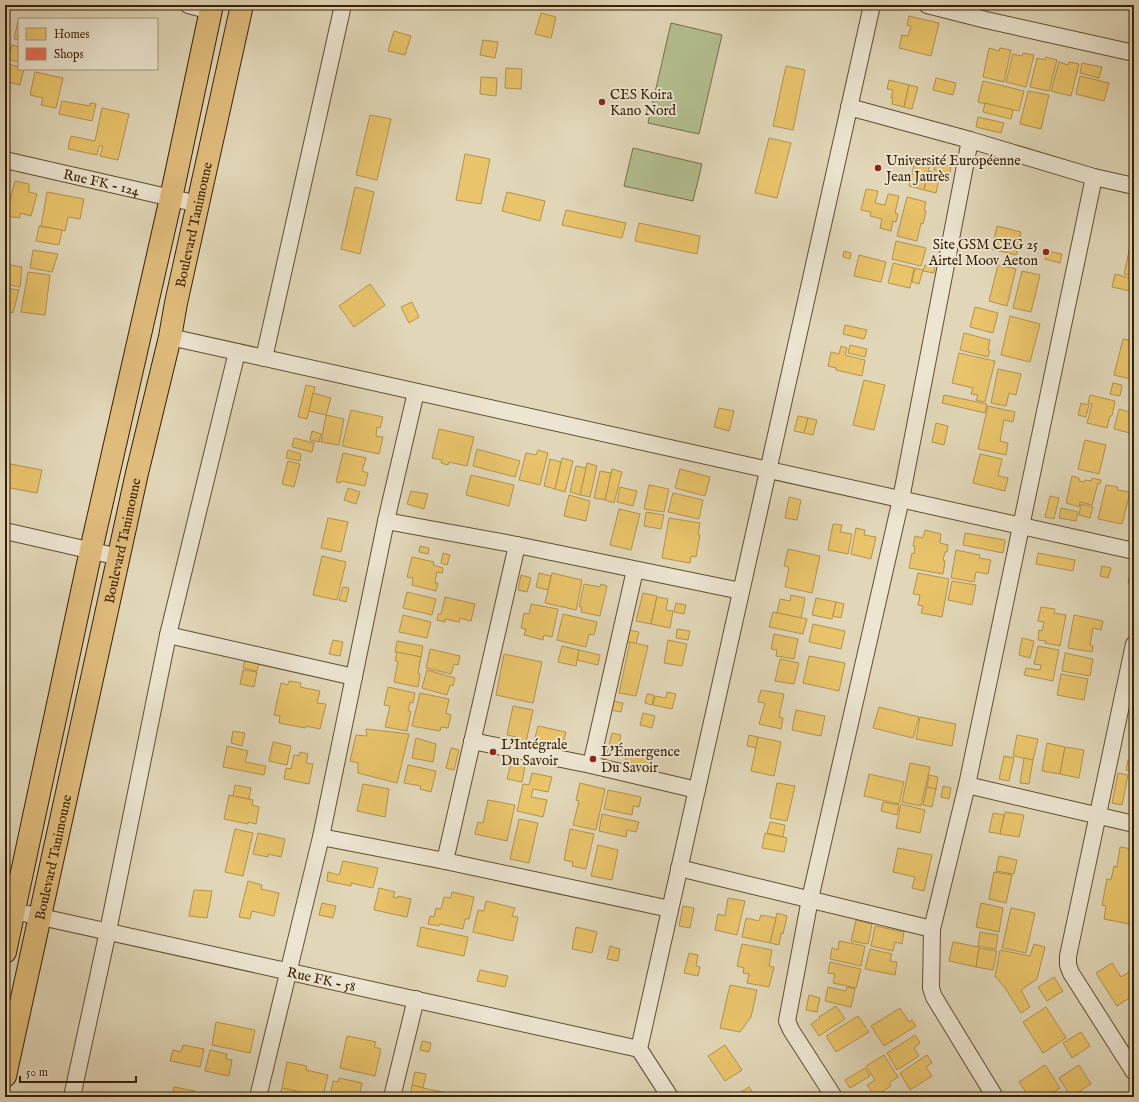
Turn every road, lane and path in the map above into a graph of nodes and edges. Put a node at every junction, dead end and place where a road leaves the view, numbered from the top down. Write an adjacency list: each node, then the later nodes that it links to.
1 (188, 5): 6 (street)
2 (242, 5): 14 (main road, Boulevard Tanimoune)
3 (343, 5): 17 (street)
4 (872, 5): 8 (street)
5 (927, 5): 7 (street)
6 (212, 8): 13 (main road, Boulevard Tanimoune)
7 (1134, 53)
8 (849, 107): 9 (street); 19 (street)
9 (970, 140): 11 (street); 20 (street)
10 (5, 160): 13 (street, Rue FK - 124)
11 (1094, 177): 12 (street); 22 (street)
12 (1134, 186)
13 (170, 198): 14 (street, Rue FK - 124); 25 (main road, Boulevard Tanimoune)
14 (198, 204): 15 (main road, Boulevard Tanimoune)
15 (170, 337): 16 (street); 27 (main road, Boulevard Tanimoune)
16 (237, 352): 17 (street); 30 (street)
17 (264, 358): 18 (street)
18 (416, 392): 19 (street); 21 (street)
19 (768, 470): 20 (street); 29 (street)
20 (901, 499): 22 (street); 42 (street)
21 (386, 521): 24 (street); 32 (street)
22 (1022, 526): 26 (street); 35 (street)
23 (5, 531): 25 (street)
24 (517, 545): 28 (street); 33 (street)
25 (91, 550): 27 (street); 44 (main road, Boulevard Tanimoune)
26 (1134, 551)
27 (119, 557): 45 (main road, Boulevard Tanimoune)
28 (635, 570): 29 (street); 34 (street)
29 (741, 591): 36 (street)
30 (168, 635): 32 (street); 47 (street)
31 (1134, 644): 37 (street)
32 (354, 677): 39 (street)
33 (472, 741): 34 (street); 40 (street)
34 (590, 765): 36 (street)
35 (967, 785): 37 (street); 46 (street)
36 (697, 790): 41 (street)
37 (1098, 815): 38 (street); 52 (street)
38 (1134, 824)
39 (321, 837): 40 (street); 49 (street)
40 (445, 861): 43 (street)
41 (679, 868): 42 (street); 43 (street)
42 (810, 899): 46 (street); 58 (street)
43 (670, 909): 51 (street)
44 (9, 910): 45 (street, Rue FK - 58); 48 (main road, Boulevard Tanimoune)
45 (40, 916): 47 (street, Rue FK - 58); 53 (main road, Boulevard Tanimoune)
46 (932, 929): 59 (street)
47 (108, 931): 49 (street, Rue FK - 58); 54 (street)
48 (5, 952)
49 (288, 971): 50 (street, Rue FK - 58); 55 (street)
50 (416, 999): 51 (street, Rue FK - 58); 56 (street)
51 (639, 1049): 57 (street)
52 (1134, 1072)
53 (5, 1076)
54 (72, 1097)
55 (258, 1097)
56 (392, 1097)
57 (670, 1097)
58 (834, 1097)
59 (995, 1097)

